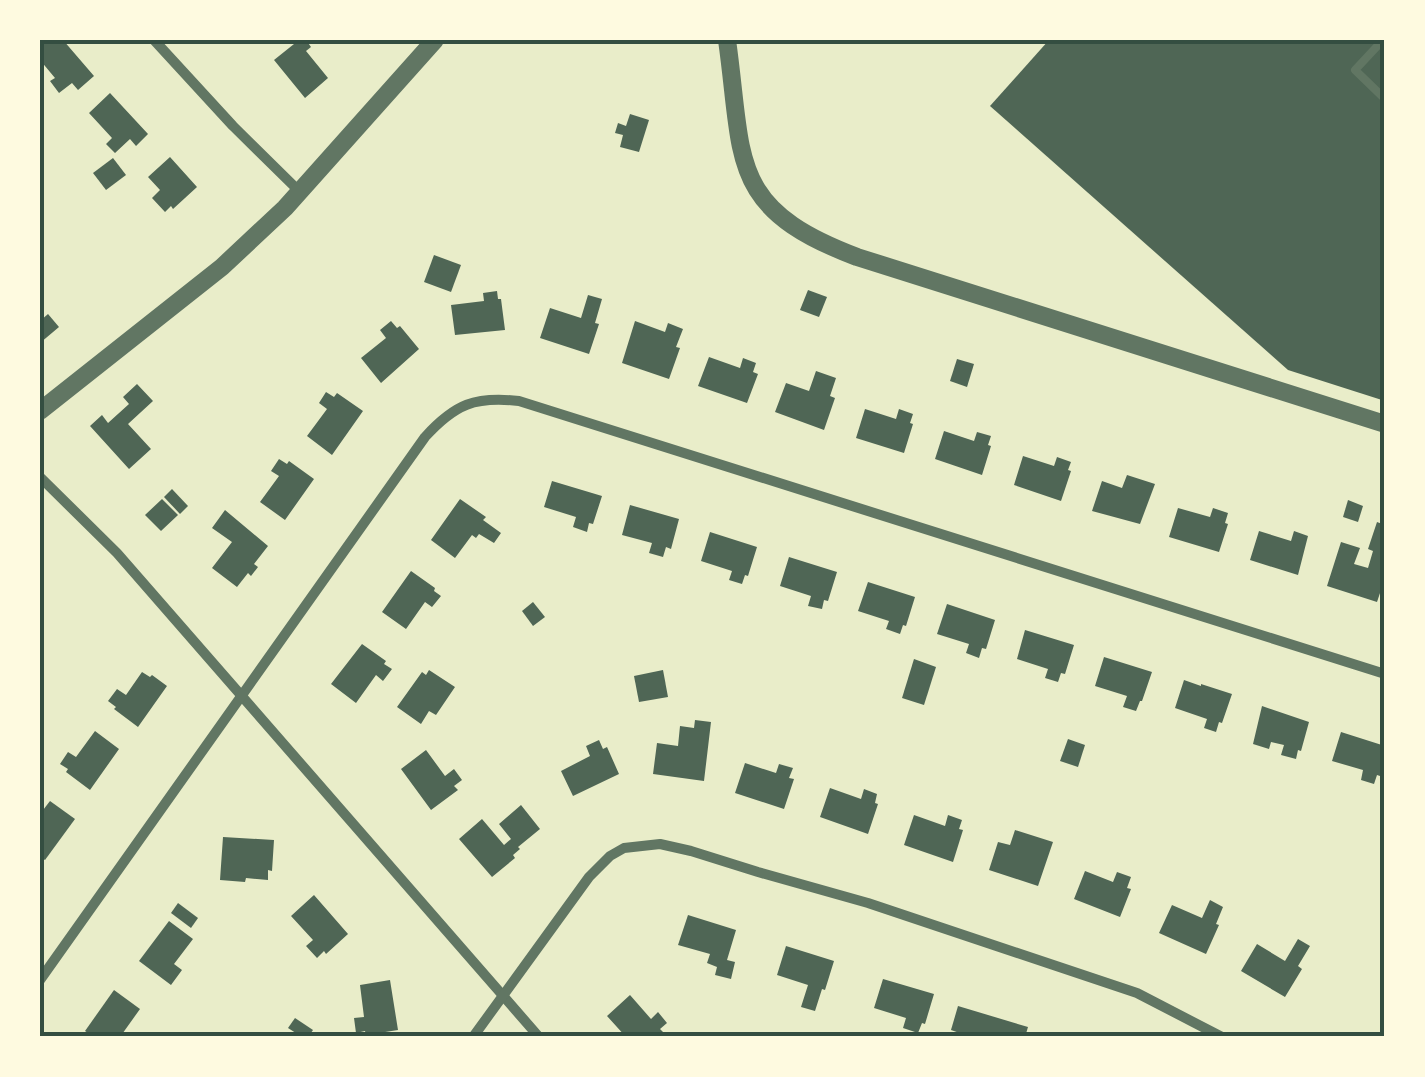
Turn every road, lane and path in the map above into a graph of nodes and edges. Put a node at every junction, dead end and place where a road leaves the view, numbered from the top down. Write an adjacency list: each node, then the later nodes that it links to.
1 (154, 40): 6 (street)
2 (435, 40): 6 (street)
3 (728, 40): 8 (street)
4 (1384, 40): 5 (lane)
5 (1385, 99)
6 (300, 192): 7 (street)
7 (40, 411)
8 (1385, 424)
9 (40, 477): 11 (street)
10 (1385, 674): 11 (street)
11 (241, 694): 12 (street); 13 (street)
12 (40, 980)
13 (502, 996): 14 (street); 15 (street); 16 (street)
14 (473, 1037)
15 (539, 1037)
16 (1222, 1037)

